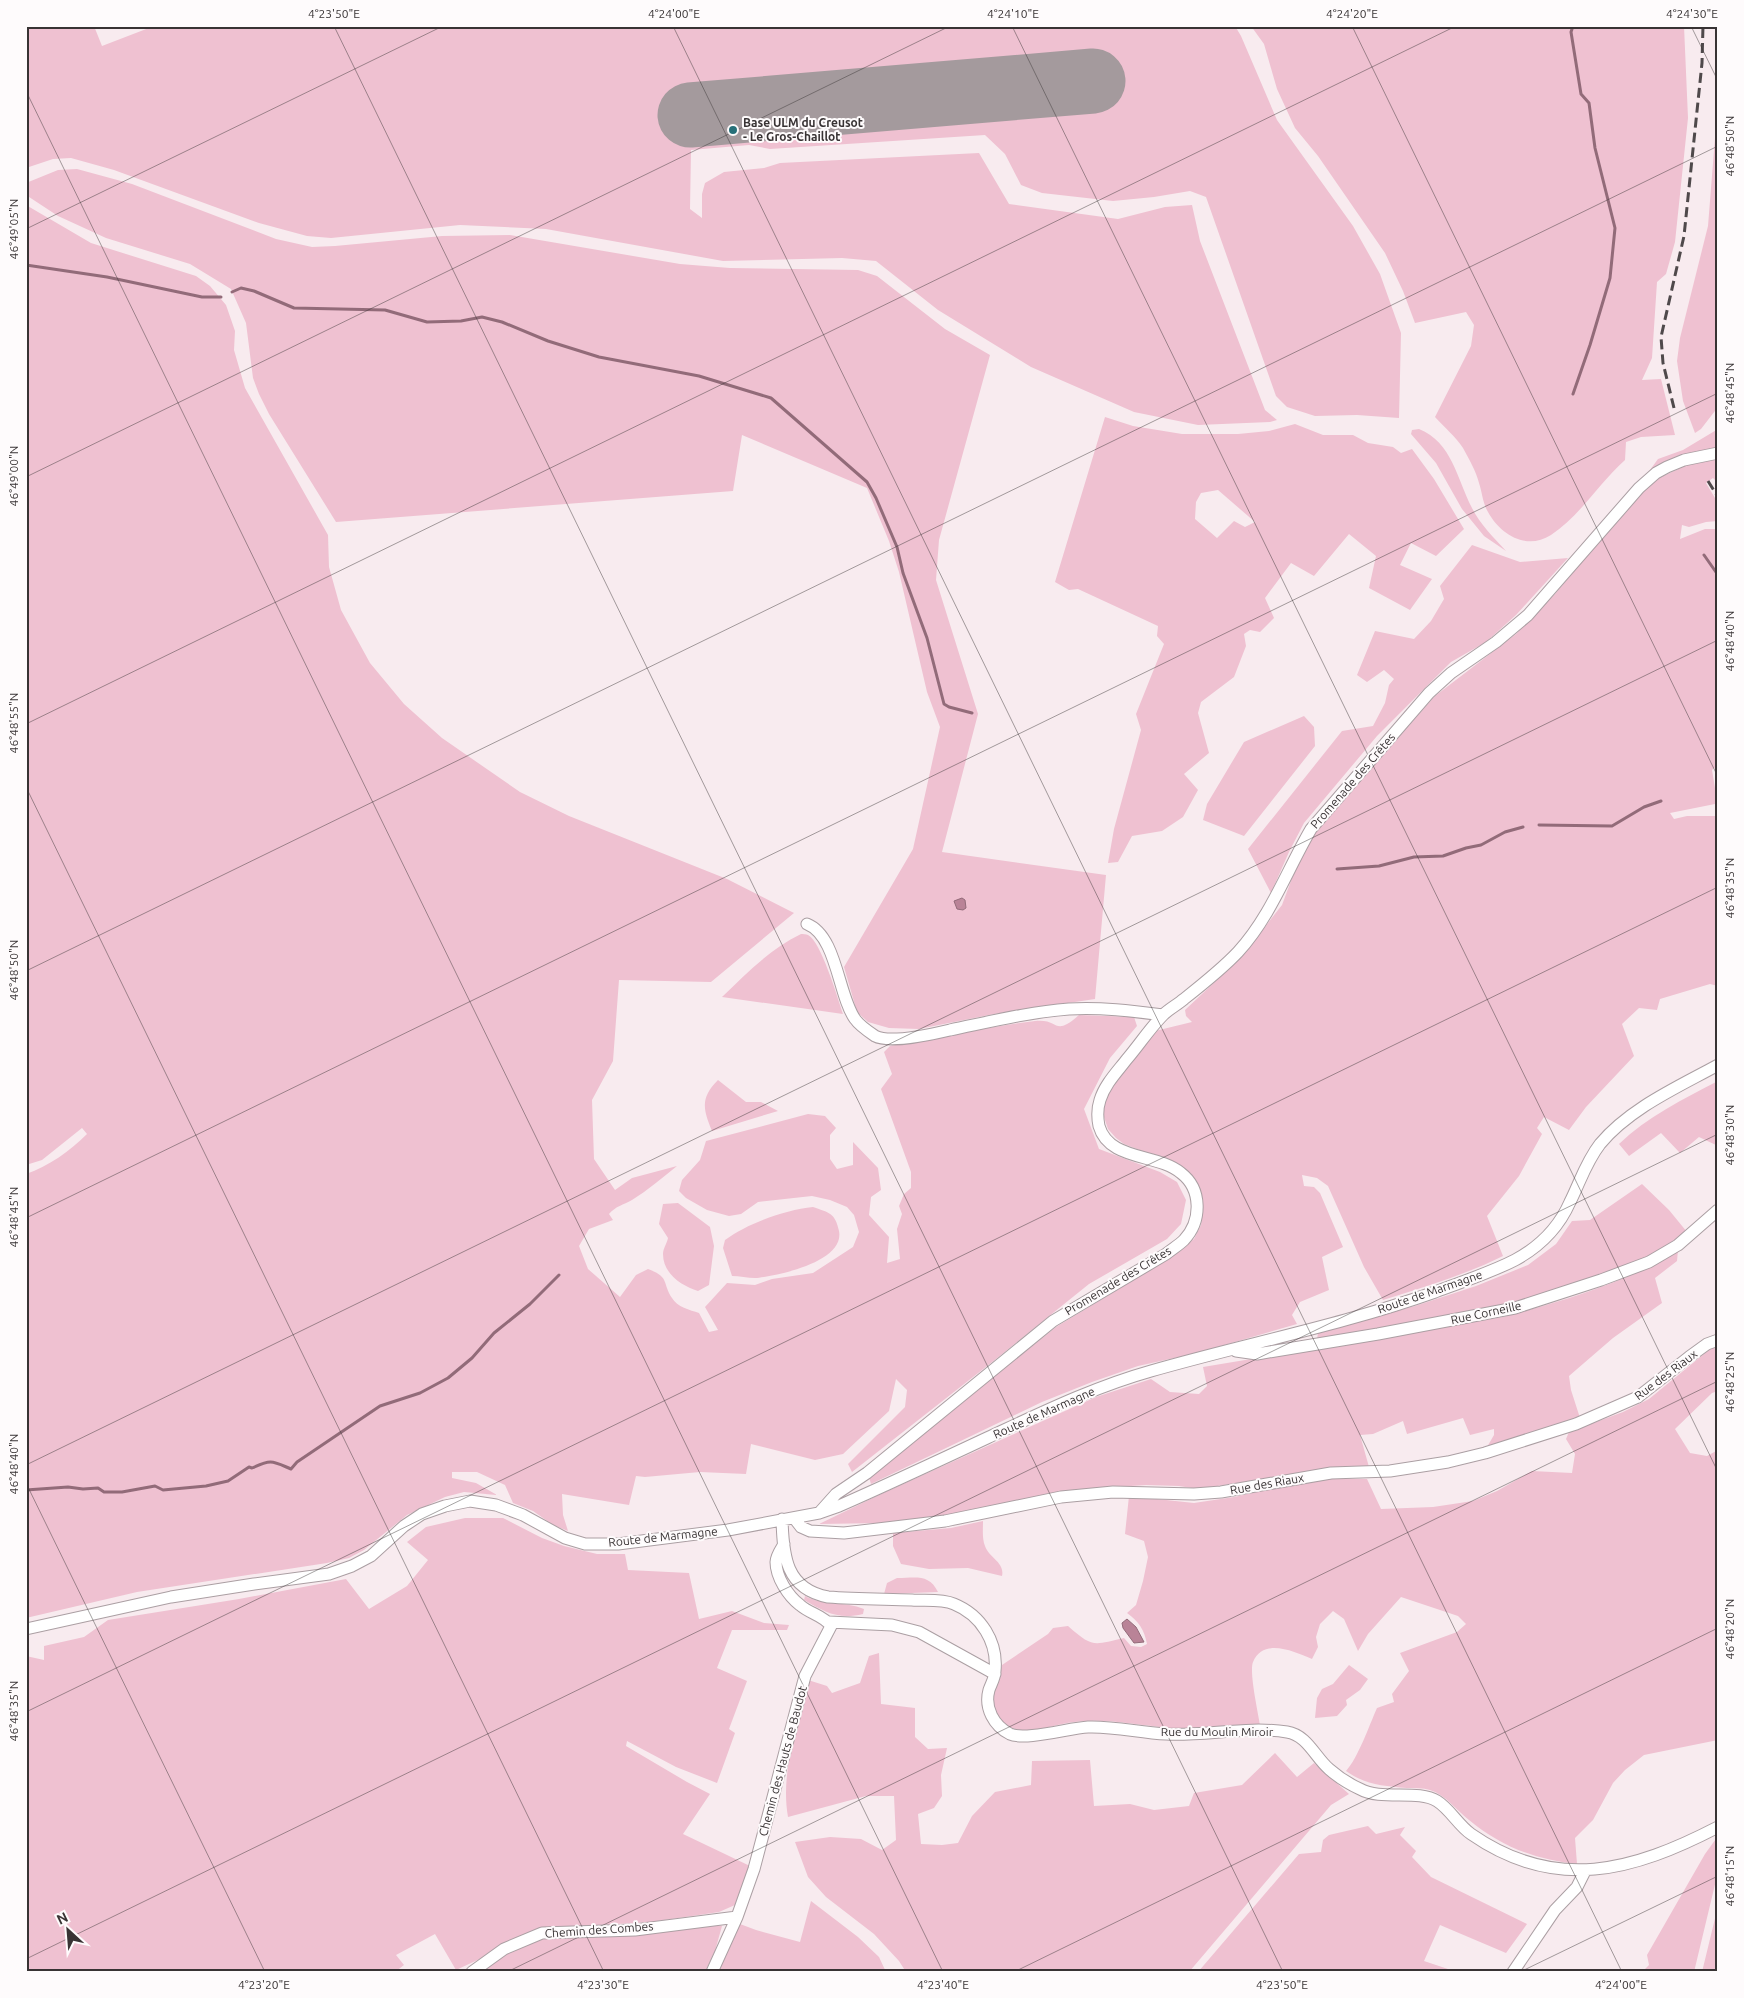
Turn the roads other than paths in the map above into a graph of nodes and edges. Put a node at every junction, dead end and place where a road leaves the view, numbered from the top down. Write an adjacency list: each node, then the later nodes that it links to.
1 (1718, 453): 3 (street, Promenade des Crêtes)
2 (806, 924): 3 (street)
3 (1163, 1015): 8 (street, Promenade des Crêtes)
4 (1718, 1065): 7 (street, Route de Marmagne)
5 (1718, 1210): 7 (street, Rue Corneille)
6 (1718, 1340): 9 (street, Rue des Riaux)
7 (1231, 1350): 8 (street, Route de Marmagne)
8 (819, 1513): 9 (street, Route de Marmagne)
9 (794, 1518): 10 (street, Route de Marmagne)
10 (782, 1519): 11 (street, Rue du Moulin Miroir); 13 (street, Route de Marmagne)
11 (784, 1544): 12 (street); 14 (street, Rue du Moulin Miroir)
12 (829, 1622): 14 (street); 17 (street, Chemin des Hauts de Baudot)
13 (26, 1629)
14 (995, 1674): 16 (street, Rue du Moulin Miroir)
15 (1718, 1827): 16 (street, Rue du Moulin Miroir)
16 (1585, 1871): 20 (street)
17 (737, 1917): 18 (street, Chemin des Combes); 19 (street, Chemin des Hauts de Baudot)
18 (472, 1972)
19 (712, 1972)
20 (1513, 1972)

